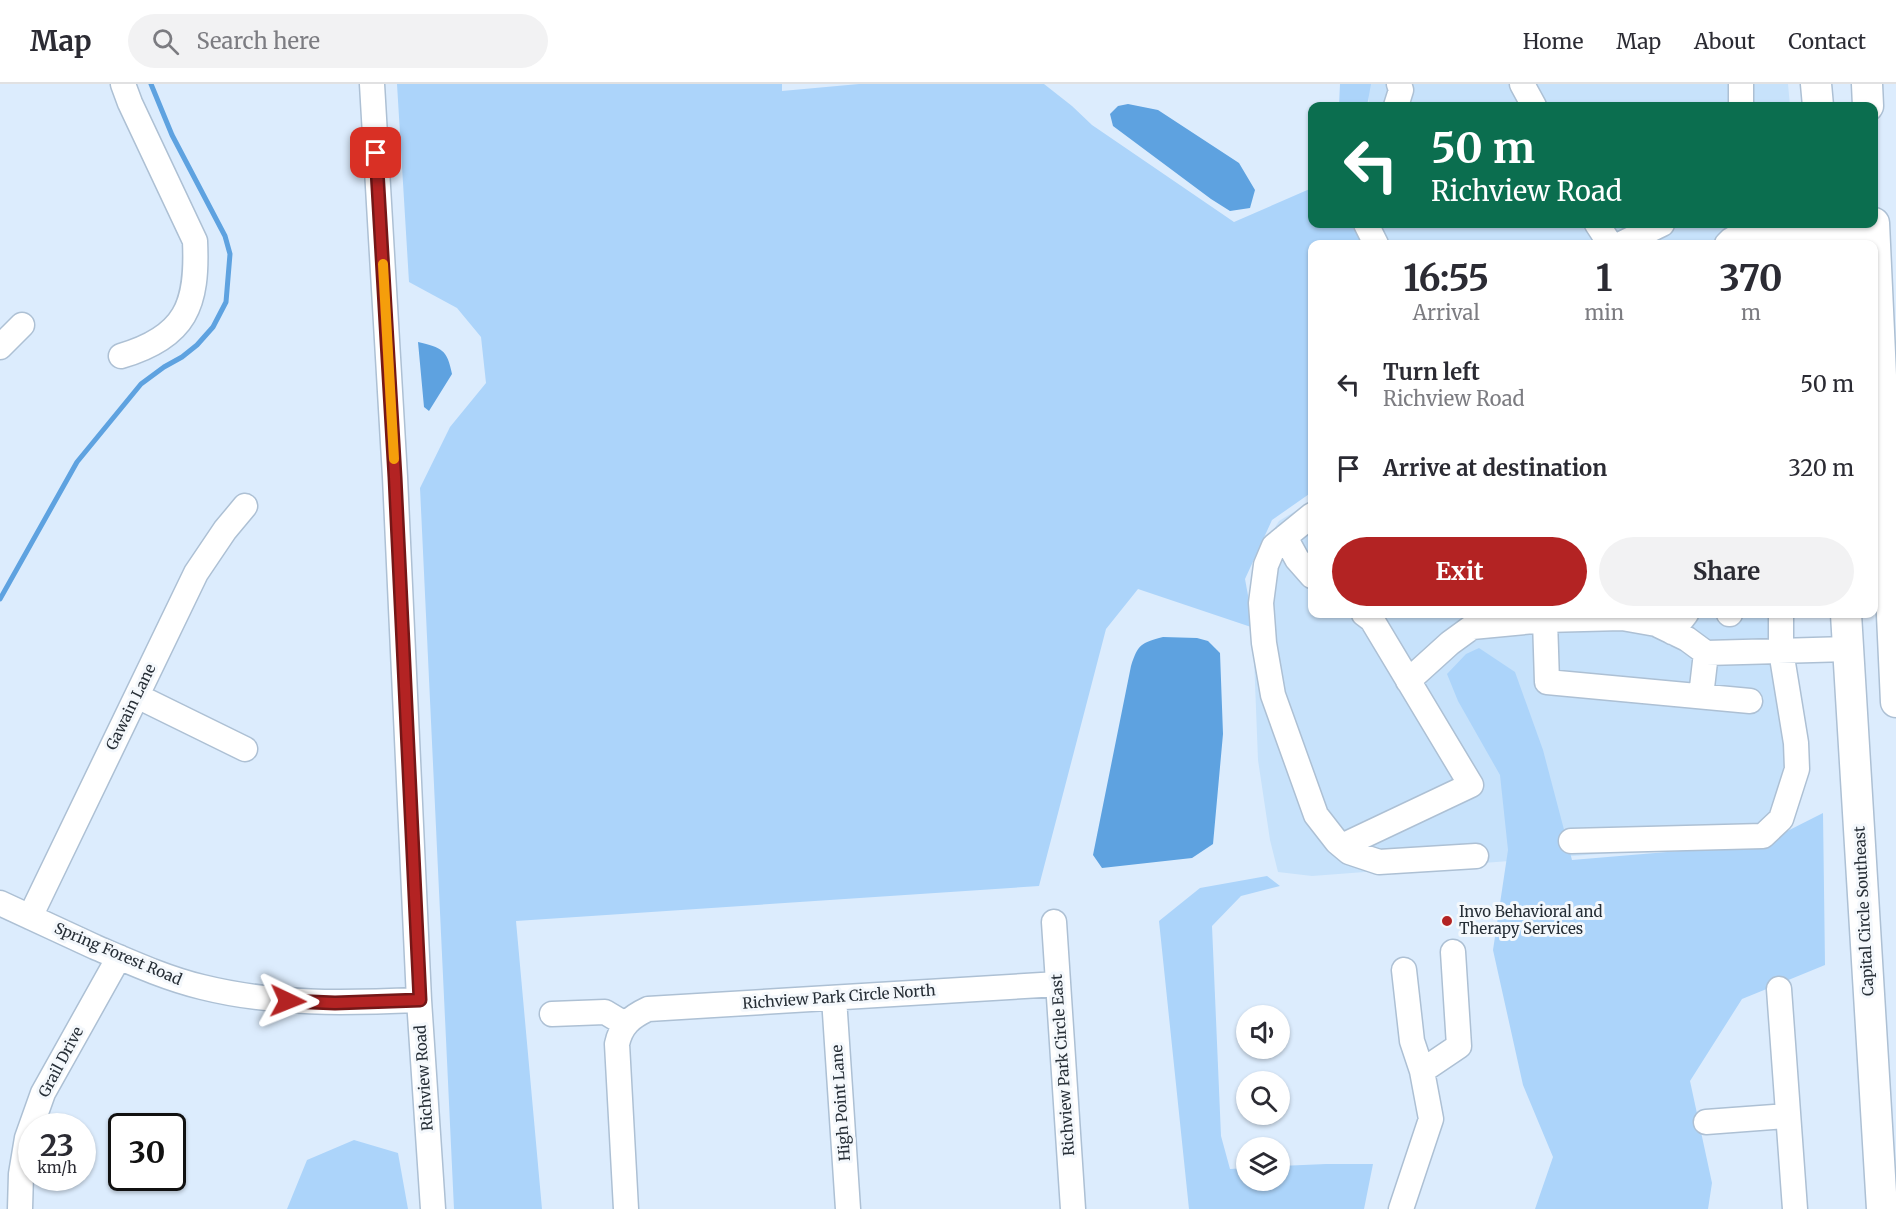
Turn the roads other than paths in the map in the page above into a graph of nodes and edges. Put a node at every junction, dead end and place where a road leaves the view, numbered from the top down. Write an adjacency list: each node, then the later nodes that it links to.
1 (123, 84): 21 (street)
2 (372, 84): 53 (street, Richview Road)
3 (1399, 84): 8 (street)
4 (1522, 84): 9 (street)
5 (1741, 84): 10 (street)
6 (1816, 84): 11 (main road)
7 (1867, 84): 12 (main road)
8 (1397, 102)
9 (1532, 102)
10 (1742, 102)
11 (1818, 102)
12 (1868, 102)
13 (1654, 228): 16 (street)
14 (1850, 228): 15 (main road)
15 (1825, 232): 17 (street)
16 (1629, 240)
17 (1731, 240)
18 (1878, 313): 36 (main road)
19 (22, 325): 20 (street)
20 (0, 347)
21 (121, 356)
22 (245, 506): 37 (street, Gawain Lane)
23 (1308, 518): 24 (street)
24 (1284, 537): 25 (street); 42 (street)
25 (1308, 571)
26 (1369, 618): 35 (street)
27 (1781, 618): 33 (street)
28 (1846, 618): 32 (main road, Capital Circle Southeast)
29 (1545, 620): 30 (street); 31 (street); 38 (street)
30 (1679, 623): 34 (street)
31 (1464, 624): 35 (street)
32 (1848, 649): 33 (street); 36 (main road); 66 (main road, Capital Circle Southeast)
33 (1781, 651): 34 (street); 41 (street)
34 (1706, 652): 38 (street)
35 (1408, 681): 42 (street)
36 (1895, 689)
37 (137, 696): 40 (street); 45 (street, Gawain Lane)
38 (1701, 696): 39 (street)
39 (1750, 701)
40 (245, 749)
41 (1571, 841)
42 (1342, 846): 43 (street)
43 (1476, 856)
44 (0, 903): 45 (street, Spring Forest Road)
45 (30, 917): 48 (street, Spring Forest Road)
46 (1054, 921): 50 (street, Richview Park Circle East)
47 (1453, 952): 56 (street)
48 (119, 957): 53 (street, Spring Forest Road); 59 (street, Grail Drive)
49 (1404, 970): 56 (street)
50 (1058, 984): 52 (street, Richview Park Circle North); 63 (street, Richview Park Circle East)
51 (1779, 989): 57 (street)
52 (834, 998): 55 (street, Richview Park Circle North); 62 (street, High Point Lane)
53 (420, 1000): 60 (street, Richview Road)
54 (552, 1014): 55 (street)
55 (625, 1024): 61 (street)
56 (1422, 1071): 64 (street)
57 (1788, 1116): 58 (street); 65 (street)
58 (1706, 1122)
59 (20, 1209)
60 (433, 1209)
61 (626, 1209)
62 (848, 1209)
63 (1073, 1209)
64 (1401, 1209)
65 (1795, 1209)
66 (1882, 1209)

